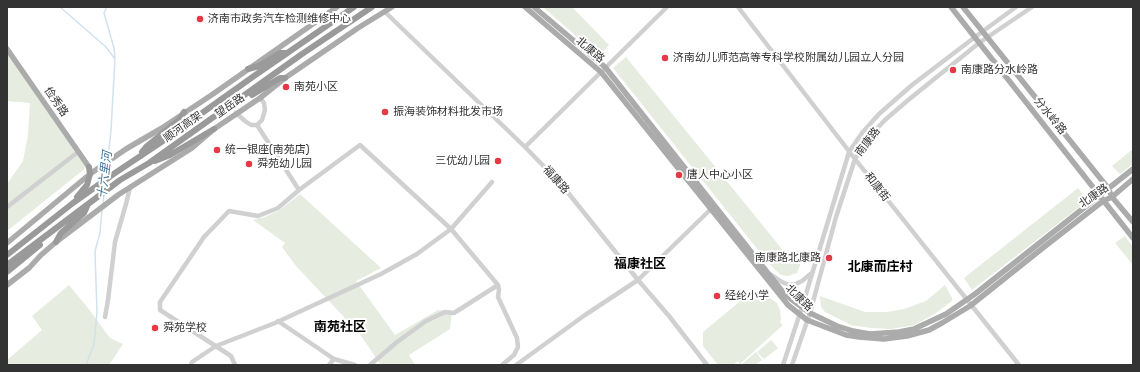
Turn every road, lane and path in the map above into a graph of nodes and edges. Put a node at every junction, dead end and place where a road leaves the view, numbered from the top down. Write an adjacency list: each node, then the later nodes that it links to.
1 (336, 7): 20 (main road, 望岳路)
2 (354, 7): 19 (highway, 顺河高架)
3 (372, 7): 23 (highway, 顺河高架)
4 (392, 7): 13 (main road, 望岳路)
5 (525, 7): 21 (main road, 北康路)
6 (534, 7): 21 (main road, 北康路)
7 (666, 7): 21 (street)
8 (738, 7): 31 (street, 和康街)
9 (950, 7): 15 (main road, 分水岭路)
10 (963, 7): 14 (main road, 分水岭路)
11 (1016, 7): 14 (street, 南康路)
12 (1032, 7): 16 (street, 南康路)
13 (385, 12): 22 (main road, 望岳路); 29 (street, 福康路)
14 (983, 31): 15 (street, 南康路); 16 (main road, 分水岭路)
15 (975, 36): 17 (main road, 分水岭路); 31 (street, 南康路)
16 (987, 38): 17 (street, 南康路); 43 (main road, 分水岭路)
17 (979, 43): 33 (street, 南康路); 45 (main road, 分水岭路)
18 (7, 49): 30 (main road, 俭秀路)
19 (287, 53): 20 (highway); 32 (highway, 顺河高架)
20 (248, 69): 25 (main road, 望岳路)
21 (603, 70): 29 (street); 51 (main road, 北康路)
22 (285, 78): 23 (highway); 24 (main road, 望岳路)
23 (246, 95): 34 (highway, 顺河高架)
24 (260, 98): 26 (main road, 望岳路); 27 (street)
25 (184, 112): 32 (highway); 35 (main road, 望岳路)
26 (236, 113): 27 (street); 28 (main road, 望岳路)
27 (257, 125): 44 (street)
28 (214, 130): 34 (highway); 42 (main road, 望岳路)
29 (525, 147): 63 (street, 福康路)
30 (78, 152): 36 (main road, 俭秀路); 50 (street)
31 (849, 152): 33 (street, 和康街); 62 (street, 南康路)
32 (139, 157): 49 (highway, 顺河高架)
33 (855, 160): 66 (street, 和康街); 68 (street, 南康路)
34 (149, 163): 48 (highway, 顺河高架)
35 (102, 166): 36 (main road); 38 (main road, 望岳路)
36 (89, 167): 38 (highway); 41 (main road)
37 (1133, 169): 43 (main road, 北康路)
38 (90, 174): 41 (main road, 望岳路); 49 (highway)
39 (1133, 179): 46 (main road, 北康路)
40 (492, 182): 53 (street)
41 (80, 183): 57 (main road, 望岳路)
42 (130, 188): 56 (main road, 望岳路); 70 (street)
43 (1108, 188): 45 (main road, 北康路); 46 (main road, 分水岭路)
44 (299, 190): 53 (street); 73 (street)
45 (1100, 194): 47 (main road, 分水岭路); 66 (main road, 北康路)
46 (1112, 196): 47 (main road, 北康路); 52 (main road, 分水岭路)
47 (1103, 201): 55 (main road, 分水岭路); 66 (main road, 北康路)
48 (90, 202): 54 (highway, 顺河高架); 56 (highway)
49 (72, 204): 58 (highway, 顺河高架)
50 (7, 206)
51 (713, 206): 60 (main road, 北康路); 63 (street); 69 (main road, 北康路)
52 (1133, 222)
53 (451, 229): 64 (street); 72 (street)
54 (52, 231): 59 (highway, 顺河高架); 61 (highway)
55 (1133, 238)
56 (56, 242): 65 (main road, 望岳路)
57 (7, 243)
58 (9, 253)
59 (7, 265)
60 (766, 271): 62 (street); 67 (main road, 北康路)
61 (7, 272)
62 (813, 272): 67 (street, 南康路)
63 (638, 280): 81 (street); 82 (street, 福康路)
64 (498, 285): 79 (street); 80 (street)
65 (7, 286)
66 (968, 303): 68 (main road, 北康路); 71 (main road, 北康路); 85 (street, 和康街)
67 (802, 308): 68 (main road, 北康路); 69 (street, 南康路)
68 (810, 313): 71 (street, 南康路)
69 (800, 314): 71 (main road, 北康路); 83 (street, 南康路)
70 (105, 317)
71 (807, 320): 84 (street, 南康路)
72 (278, 321): 73 (street); 74 (street)
73 (216, 346): 75 (street); 76 (street)
74 (334, 359): 77 (street); 78 (street)
75 (190, 365)
76 (235, 365)
77 (329, 365)
78 (355, 365)
79 (370, 365)
80 (502, 365)
81 (516, 365)
82 (707, 365)
83 (783, 365)
84 (792, 365)
85 (1019, 365)

